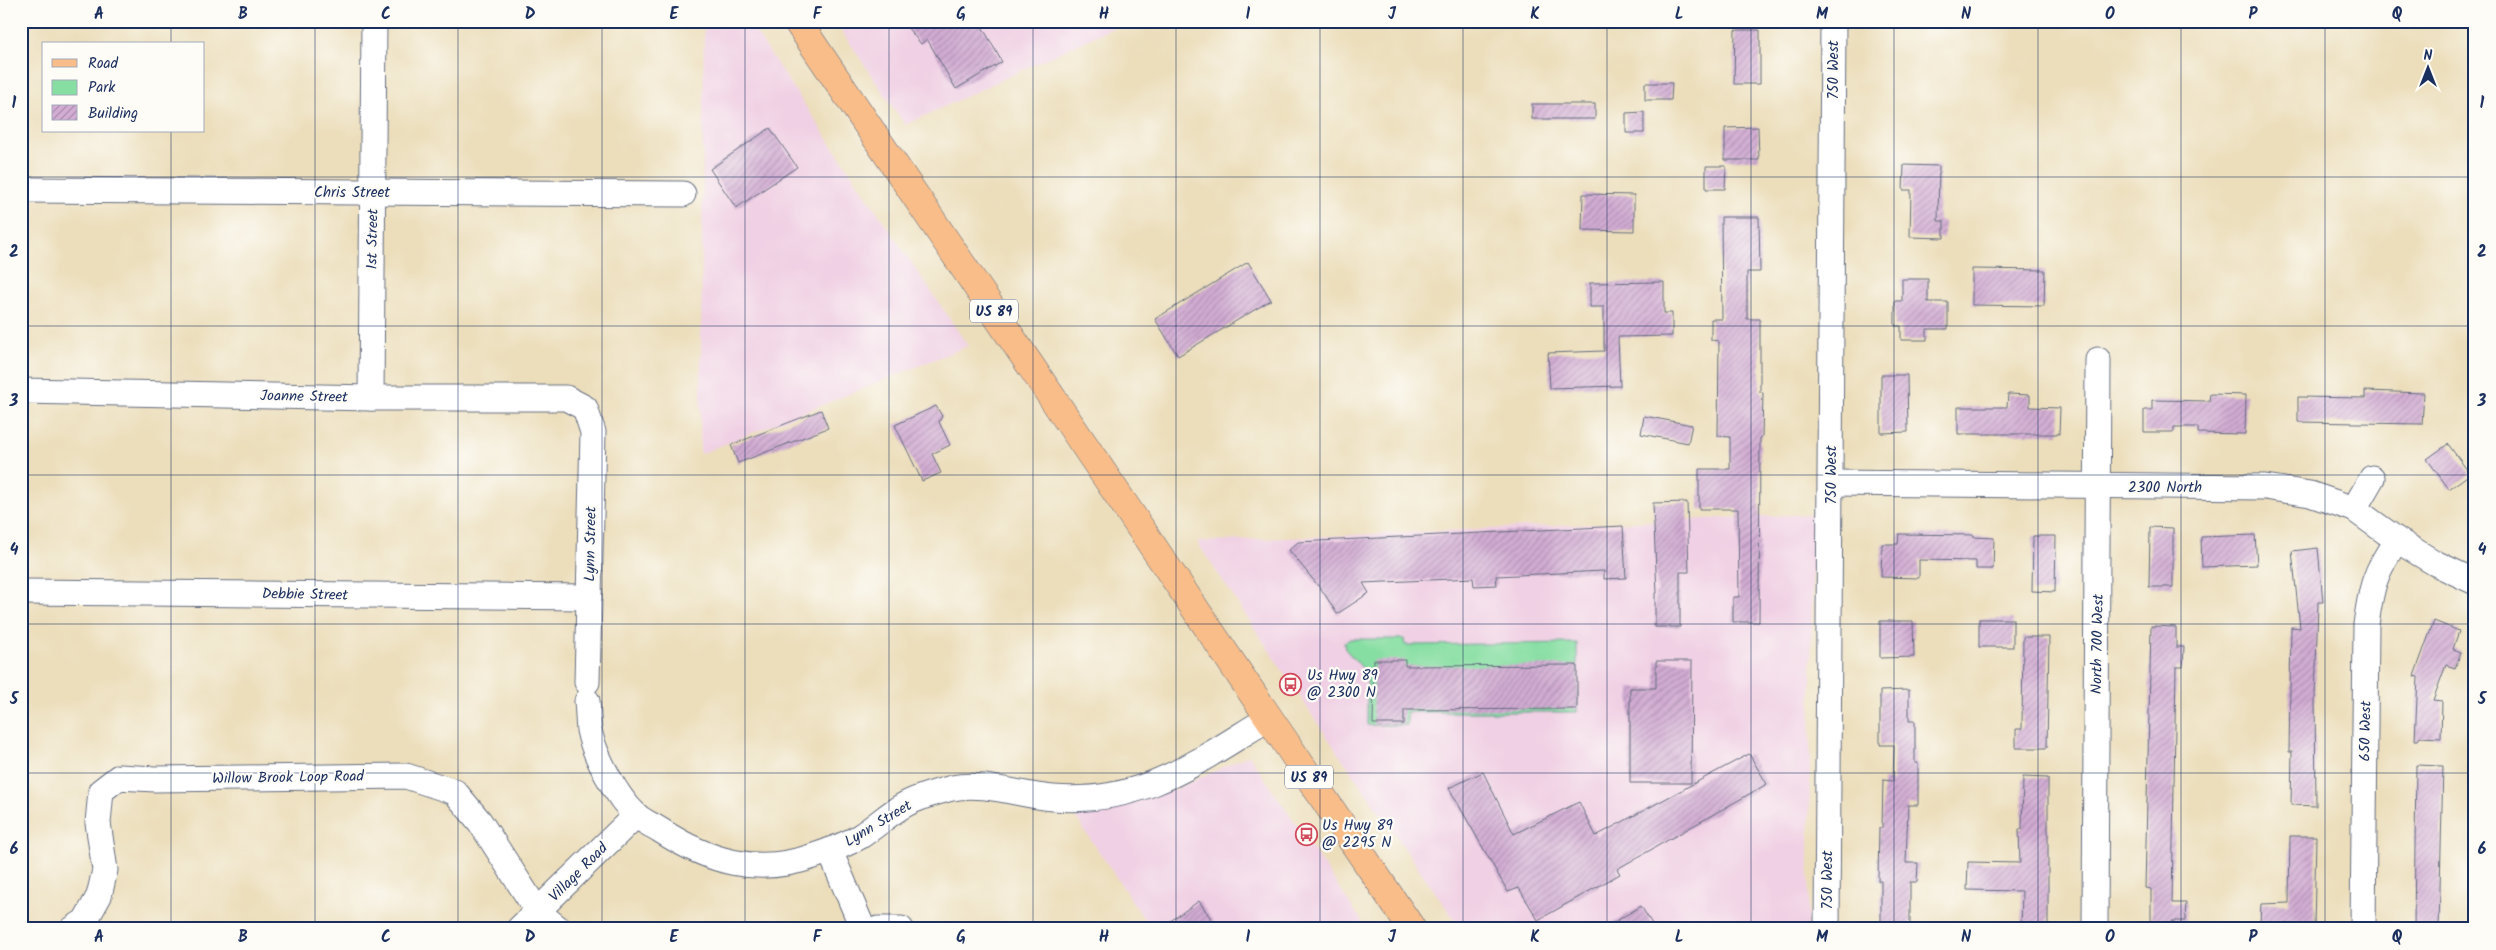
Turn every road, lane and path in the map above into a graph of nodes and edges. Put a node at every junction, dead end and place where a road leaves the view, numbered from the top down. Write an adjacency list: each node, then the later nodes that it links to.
1 (374, 21): 5 (street, 1st Street)
2 (796, 21): 19 (main road, US 89)
3 (1833, 21): 12 (street, 750 West)
4 (21, 190): 5 (street, Chris Street)
5 (372, 192): 6 (street, Chris Street); 9 (street, 1st Street)
6 (683, 194)
7 (2098, 360): 13 (street, North 700 West)
8 (21, 391): 9 (street, Joanne Street)
9 (370, 398): 10 (street, Joanne Street)
10 (585, 408): 18 (street, Lynn Street)
11 (2372, 478): 14 (street)
12 (1831, 483): 13 (street, 2300 North); 30 (street, 750 West)
13 (2098, 487): 14 (street, 2300 North); 31 (street, North 700 West)
14 (2354, 510): 15 (street, 2300 North)
15 (2397, 540): 16 (street, 2300 North); 32 (street, 650 West)
16 (2475, 582)
17 (21, 592): 18 (street, Debbie Street)
18 (589, 597): 20 (street, Lynn Street)
19 (1269, 718): 21 (street, Lynn Street); 29 (main road, US 89)
20 (636, 815): 21 (street, Lynn Street); 22 (street, Village Road)
21 (830, 851): 26 (street)
22 (538, 912): 23 (street, Willow Brook Loop Road); 24 (street, Village Road); 25 (street, Willow Brook Loop Road)
23 (85, 926)
24 (519, 929)
25 (559, 929)
26 (863, 929)
27 (878, 929): 28 (street)
28 (901, 929)
29 (1412, 929)
30 (1827, 929)
31 (2095, 929)
32 (2363, 929)

